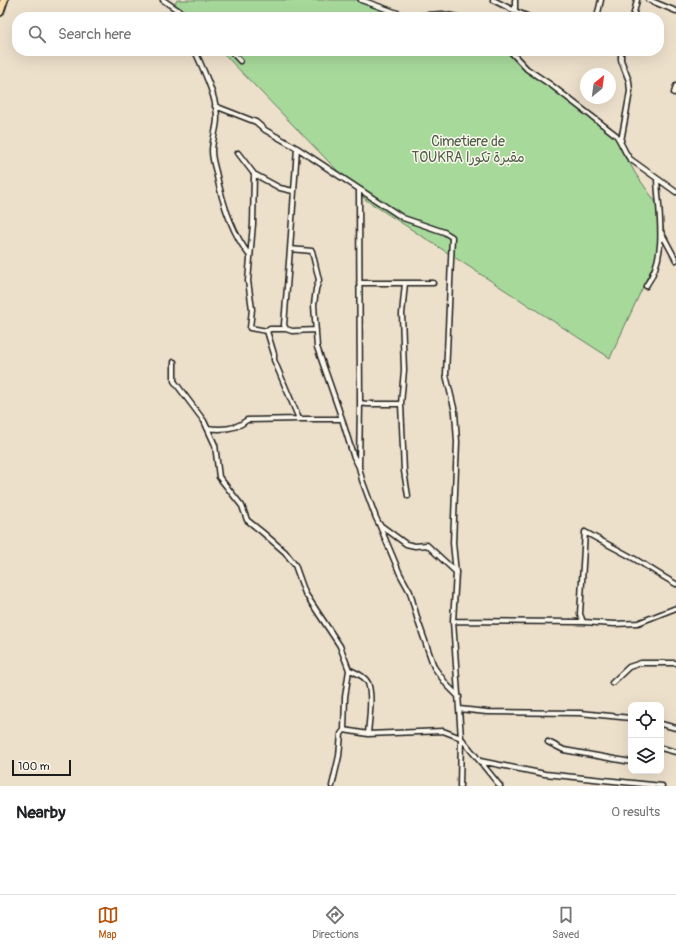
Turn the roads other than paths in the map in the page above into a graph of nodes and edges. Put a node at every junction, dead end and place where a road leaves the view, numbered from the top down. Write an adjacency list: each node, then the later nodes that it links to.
1 (4, 0): 12 (highway)
2 (163, 0): 9 (street)
3 (361, 0): 13 (street)
4 (493, 0): 10 (street)
5 (515, 0): 10 (street)
6 (601, 0): 14 (street)
7 (637, 0): 15 (street)
8 (649, 0): 11 (street)
9 (180, 11)
10 (515, 11)
11 (676, 11)
12 (0, 12)
13 (394, 12)
14 (598, 12)
15 (634, 12)
16 (197, 56): 23 (street)
17 (235, 56): 20 (street)
18 (515, 56): 24 (street)
19 (621, 56): 24 (street)
20 (240, 61)
21 (676, 86): 22 (street)
22 (674, 93)
23 (215, 106): 25 (street); 34 (street)
24 (620, 141): 28 (street)
25 (297, 148): 29 (street); 30 (street)
26 (238, 153): 27 (street)
27 (254, 174): 30 (street); 34 (street)
28 (658, 180): 31 (street); 32 (street)
29 (359, 190): 36 (street); 52 (street)
30 (293, 191): 33 (street)
31 (676, 192)
32 (661, 232): 35 (street); 39 (street)
33 (290, 249): 40 (street); 41 (street)
34 (250, 256): 42 (street)
35 (676, 260)
36 (359, 283): 37 (street); 44 (street)
37 (405, 283): 38 (street); 45 (street)
38 (433, 283)
39 (646, 286)
40 (286, 329): 41 (street); 42 (street)
41 (316, 330): 47 (street)
42 (267, 331): 46 (street)
43 (174, 362): 48 (street)
44 (360, 403): 45 (street); 49 (street)
45 (402, 404): 50 (street)
46 (299, 419): 47 (street); 48 (street)
47 (342, 419): 49 (street)
48 (207, 428): 65 (street)
49 (359, 467): 51 (street)
50 (408, 496)
51 (379, 524): 52 (street); 60 (street)
52 (456, 573): 55 (street)
53 (676, 584): 56 (street)
54 (676, 608): 56 (street)
55 (453, 621): 56 (street); 60 (street)
56 (583, 622)
57 (676, 663): 59 (street)
58 (350, 670): 66 (street)
59 (612, 683)
60 (459, 697): 61 (street)
61 (459, 709): 62 (street); 67 (street)
62 (628, 718)
63 (664, 725): 64 (street)
64 (676, 728)
65 (344, 730): 66 (street); 74 (street)
66 (368, 734): 67 (street)
67 (461, 738): 71 (street); 75 (street)
68 (548, 742): 72 (street)
69 (664, 749): 70 (street)
70 (676, 752)
71 (479, 760): 73 (street); 76 (street)
72 (628, 761)
73 (613, 784): 77 (street)
74 (332, 786)
75 (460, 786)
76 (500, 786)
77 (662, 786)

